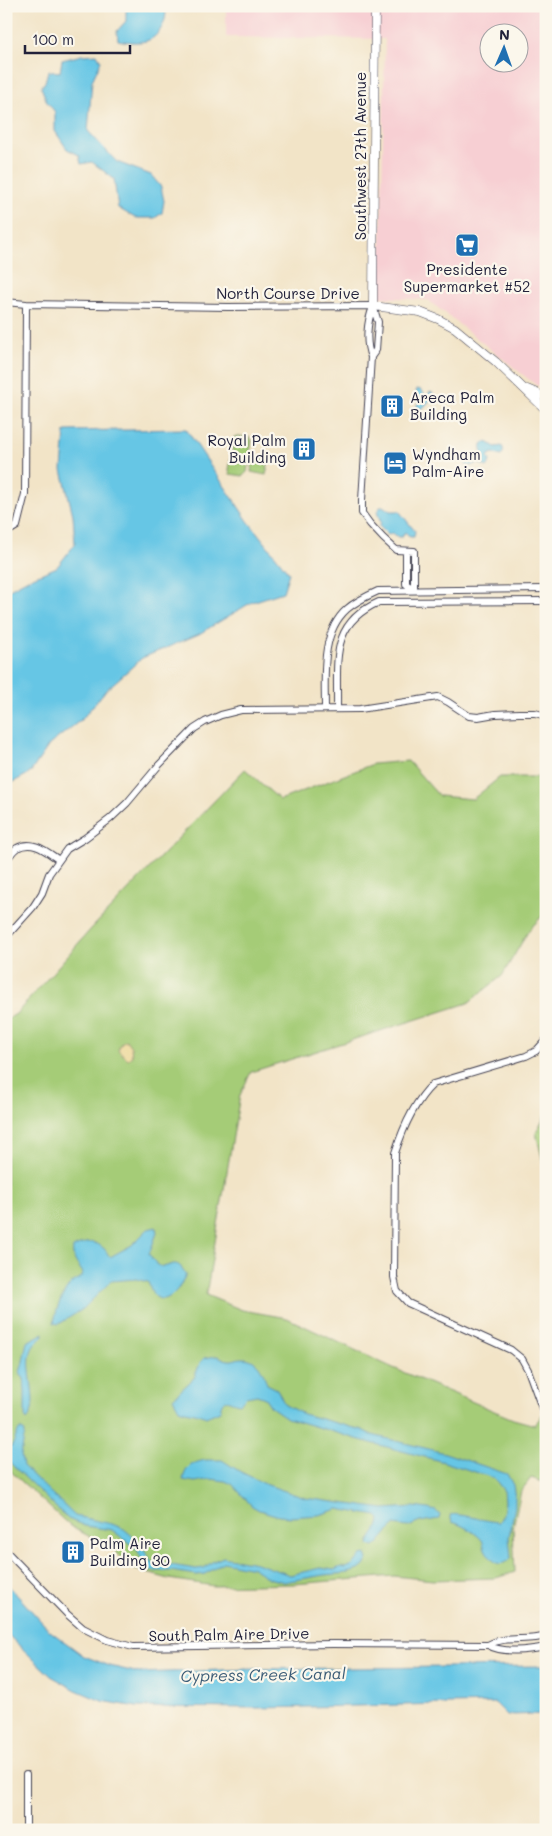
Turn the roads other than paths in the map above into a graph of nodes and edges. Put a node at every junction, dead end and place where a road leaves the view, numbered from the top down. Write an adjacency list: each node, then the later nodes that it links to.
1 (375, 6): 4 (street, Southwest 27th Avenue)
2 (6, 302): 3 (street, North Course Drive)
3 (26, 304): 4 (street, North Course Drive); 8 (street)
4 (373, 306): 5 (street, North Course Drive); 9 (street, Southwest 27th Avenue)
5 (523, 387): 6 (street, North Course Drive); 7 (street, North Course Drive)
6 (546, 398)
7 (546, 410)
8 (6, 531)
9 (406, 551): 10 (street); 10 (street, Southwest 27th Avenue)
10 (414, 589): 11 (street); 15 (street)
11 (485, 589): 12 (street); 13 (street)
12 (546, 589)
13 (485, 601): 14 (street); 16 (street)
14 (546, 602)
15 (325, 709): 16 (street); 19 (street)
16 (337, 709): 17 (street)
17 (546, 716)
18 (6, 860): 19 (street)
19 (59, 860): 20 (street)
20 (6, 937)
21 (546, 1040): 22 (street)
22 (546, 1420)
23 (6, 1551): 25 (street, South Palm Aire Drive)
24 (546, 1636): 25 (street, South Palm Aire Drive)
25 (488, 1644): 26 (street, South Palm Aire Drive)
26 (546, 1647)
27 (26, 1775): 28 (street)
28 (26, 1830)

